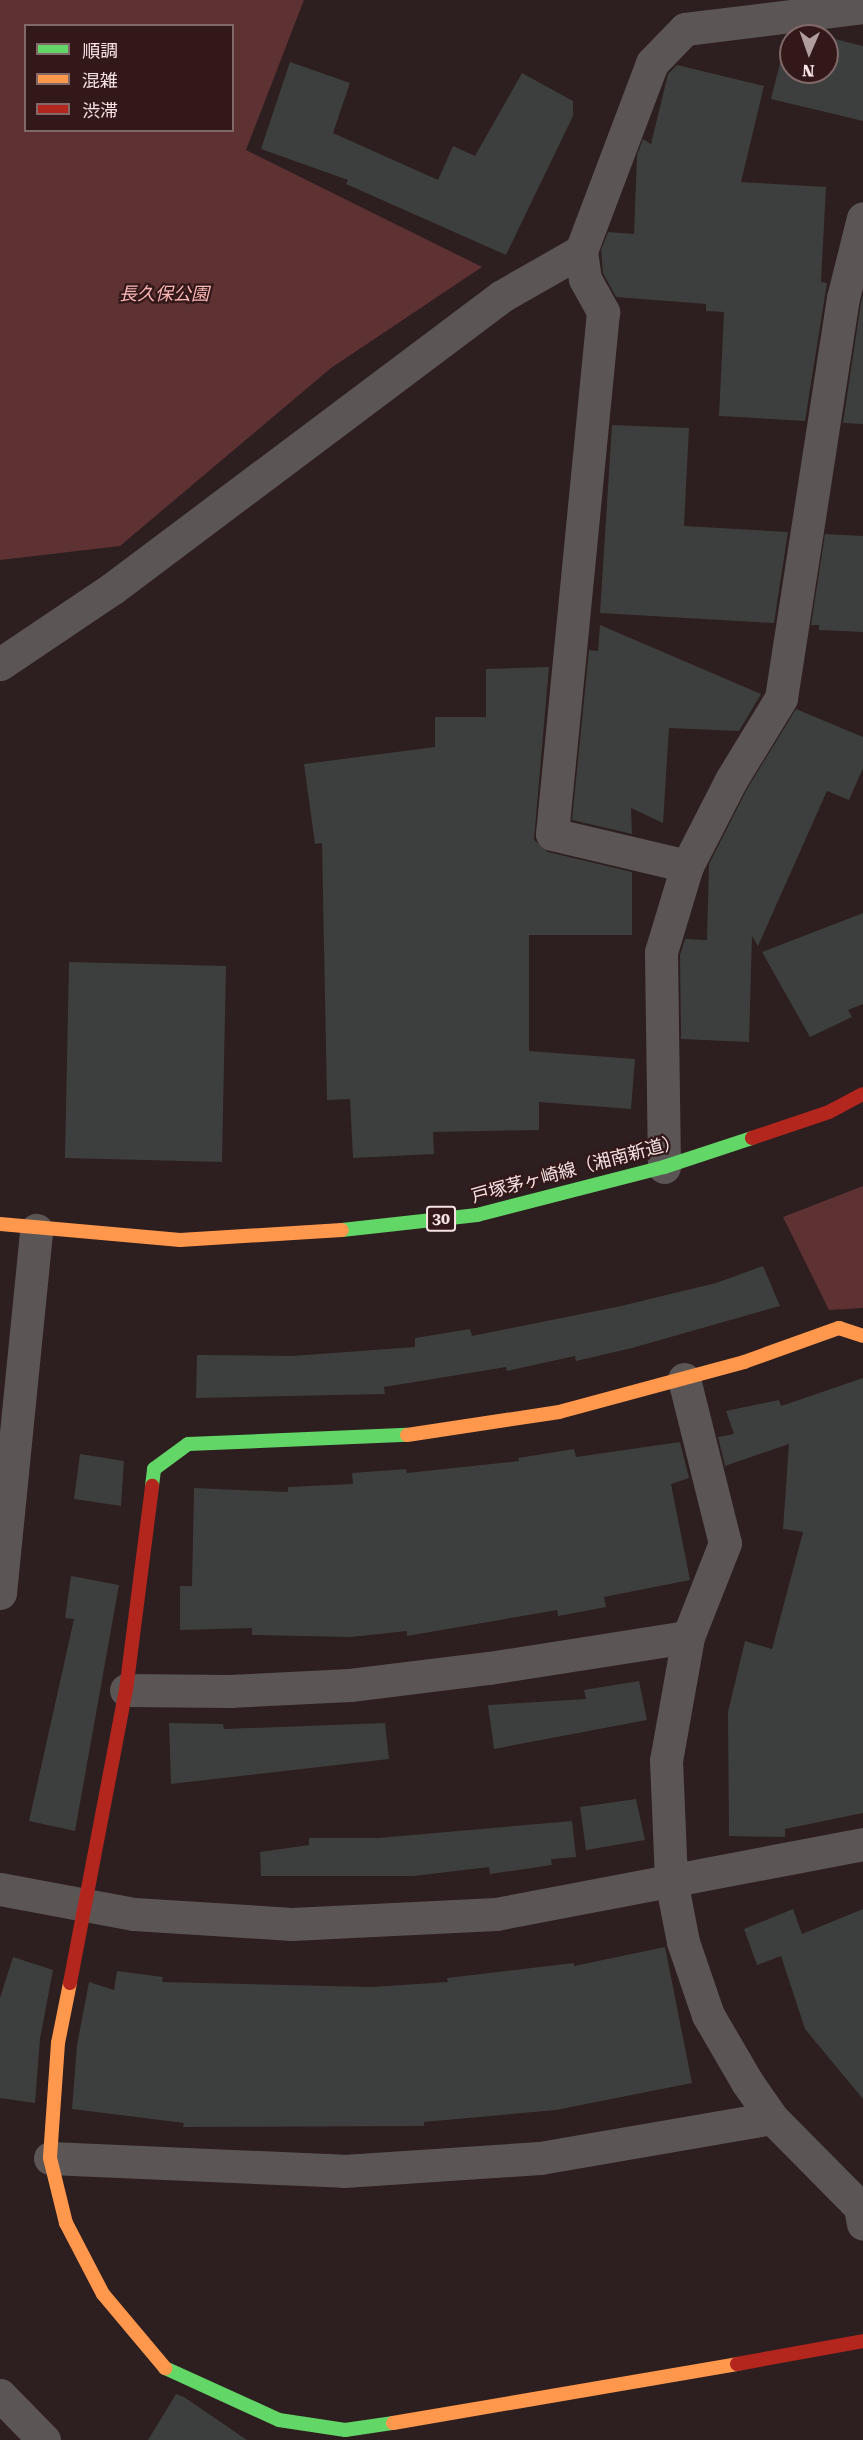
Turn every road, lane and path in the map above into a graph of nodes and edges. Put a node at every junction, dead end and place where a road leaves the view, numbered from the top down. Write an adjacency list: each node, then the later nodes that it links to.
1 (863, 7): 3 (street)
2 (863, 218): 5 (street)
3 (581, 251): 4 (street); 5 (street)
4 (0, 664)
5 (687, 866): 7 (street)
6 (863, 1094): 7 (street, 戸塚茅ヶ崎線（湘南新道） / 30)
7 (664, 1167): 9 (street, 戸塚茅ヶ崎線（湘南新道） / 30)
8 (0, 1224): 9 (street, 戸塚茅ヶ崎線（湘南新道） / 30)
9 (36, 1230): 12 (street)
10 (863, 1336): 11 (street)
11 (684, 1379): 13 (street); 14 (street)
12 (0, 1593)
13 (688, 1637): 14 (street); 16 (street)
14 (126, 1690): 18 (street)
15 (863, 1844): 16 (street)
16 (671, 1880): 18 (street); 19 (street)
17 (0, 1889): 18 (street)
18 (86, 1905): 20 (street)
19 (772, 2118): 20 (street); 21 (street)
20 (50, 2158): 22 (street)
21 (863, 2224)
22 (863, 2341)
23 (5, 2408): 24 (street)
24 (44, 2440)

